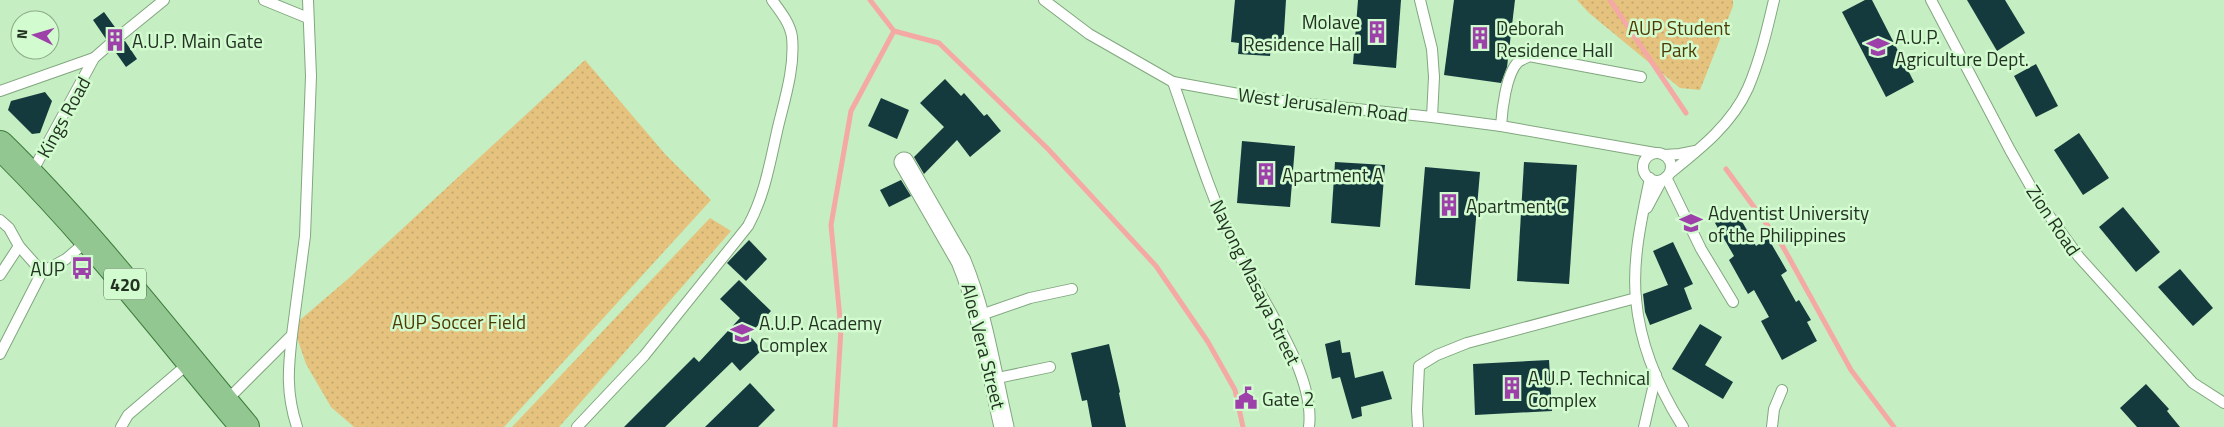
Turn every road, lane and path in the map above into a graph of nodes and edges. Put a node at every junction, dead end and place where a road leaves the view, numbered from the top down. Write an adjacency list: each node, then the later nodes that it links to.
1 (164, 0): 10 (lane)
2 (264, 0): 9 (lane)
3 (308, 0): 9 (lane)
4 (772, 0): 48 (lane)
5 (1044, 0): 14 (lane, West Jerusalem Road)
6 (1420, 0): 16 (lane)
7 (1774, 0): 19 (lane)
8 (1931, 0): 44 (lane, Zion Road)
9 (308, 18): 37 (lane)
10 (121, 35)
11 (110, 44): 12 (lane, Kings Road)
12 (94, 58): 15 (lane, Kings Road); 24 (lane, Kings Road)
13 (1641, 77): 17 (lane)
14 (1173, 82): 16 (lane, West Jerusalem Road); 50 (lane, Nayong Masaya Street)
15 (0, 91)
16 (1432, 117): 17 (lane, West Jerusalem Road)
17 (1501, 126): 20 (lane, West Jerusalem Road)
18 (0, 145): 24 (main road, 420)
19 (1702, 147): 21 (lane, West Jerusalem Road); 25 (lane)
20 (1625, 148): 21 (lane, West Jerusalem Road); 23 (lane)
21 (1660, 154): 23 (lane); 25 (lane)
22 (904, 162): 36 (street, Aloe Vera Street)
23 (1643, 166): 26 (lane)
24 (31, 175): 29 (main road, 420)
25 (1666, 176): 26 (lane); 27 (lane); 35 (lane)
26 (1650, 178): 27 (lane)
27 (1642, 217): 34 (lane)
28 (0, 220): 30 (lane)
29 (88, 240): 31 (lane); 39 (main road, 420)
30 (20, 246): 31 (lane); 32 (lane)
31 (42, 272): 38 (lane)
32 (0, 275)
33 (1072, 289): 36 (lane)
34 (1636, 298): 41 (lane); 51 (lane)
35 (1733, 302)
36 (981, 315): 42 (street, Aloe Vera Street)
37 (292, 335): 45 (lane); 47 (lane)
38 (0, 354)
39 (191, 361): 45 (main road, 420); 46 (lane)
40 (1050, 367): 42 (lane)
41 (1656, 374): 52 (lane); 53 (lane)
42 (993, 379): 49 (street, Aloe Vera Street)
43 (1782, 390): 54 (lane)
44 (2224, 403)
45 (235, 417)
46 (121, 427)
47 (296, 427)
48 (577, 427)
49 (1004, 427)
50 (1309, 427)
51 (1418, 427)
52 (1644, 427)
53 (1683, 427)
54 (1772, 427)

